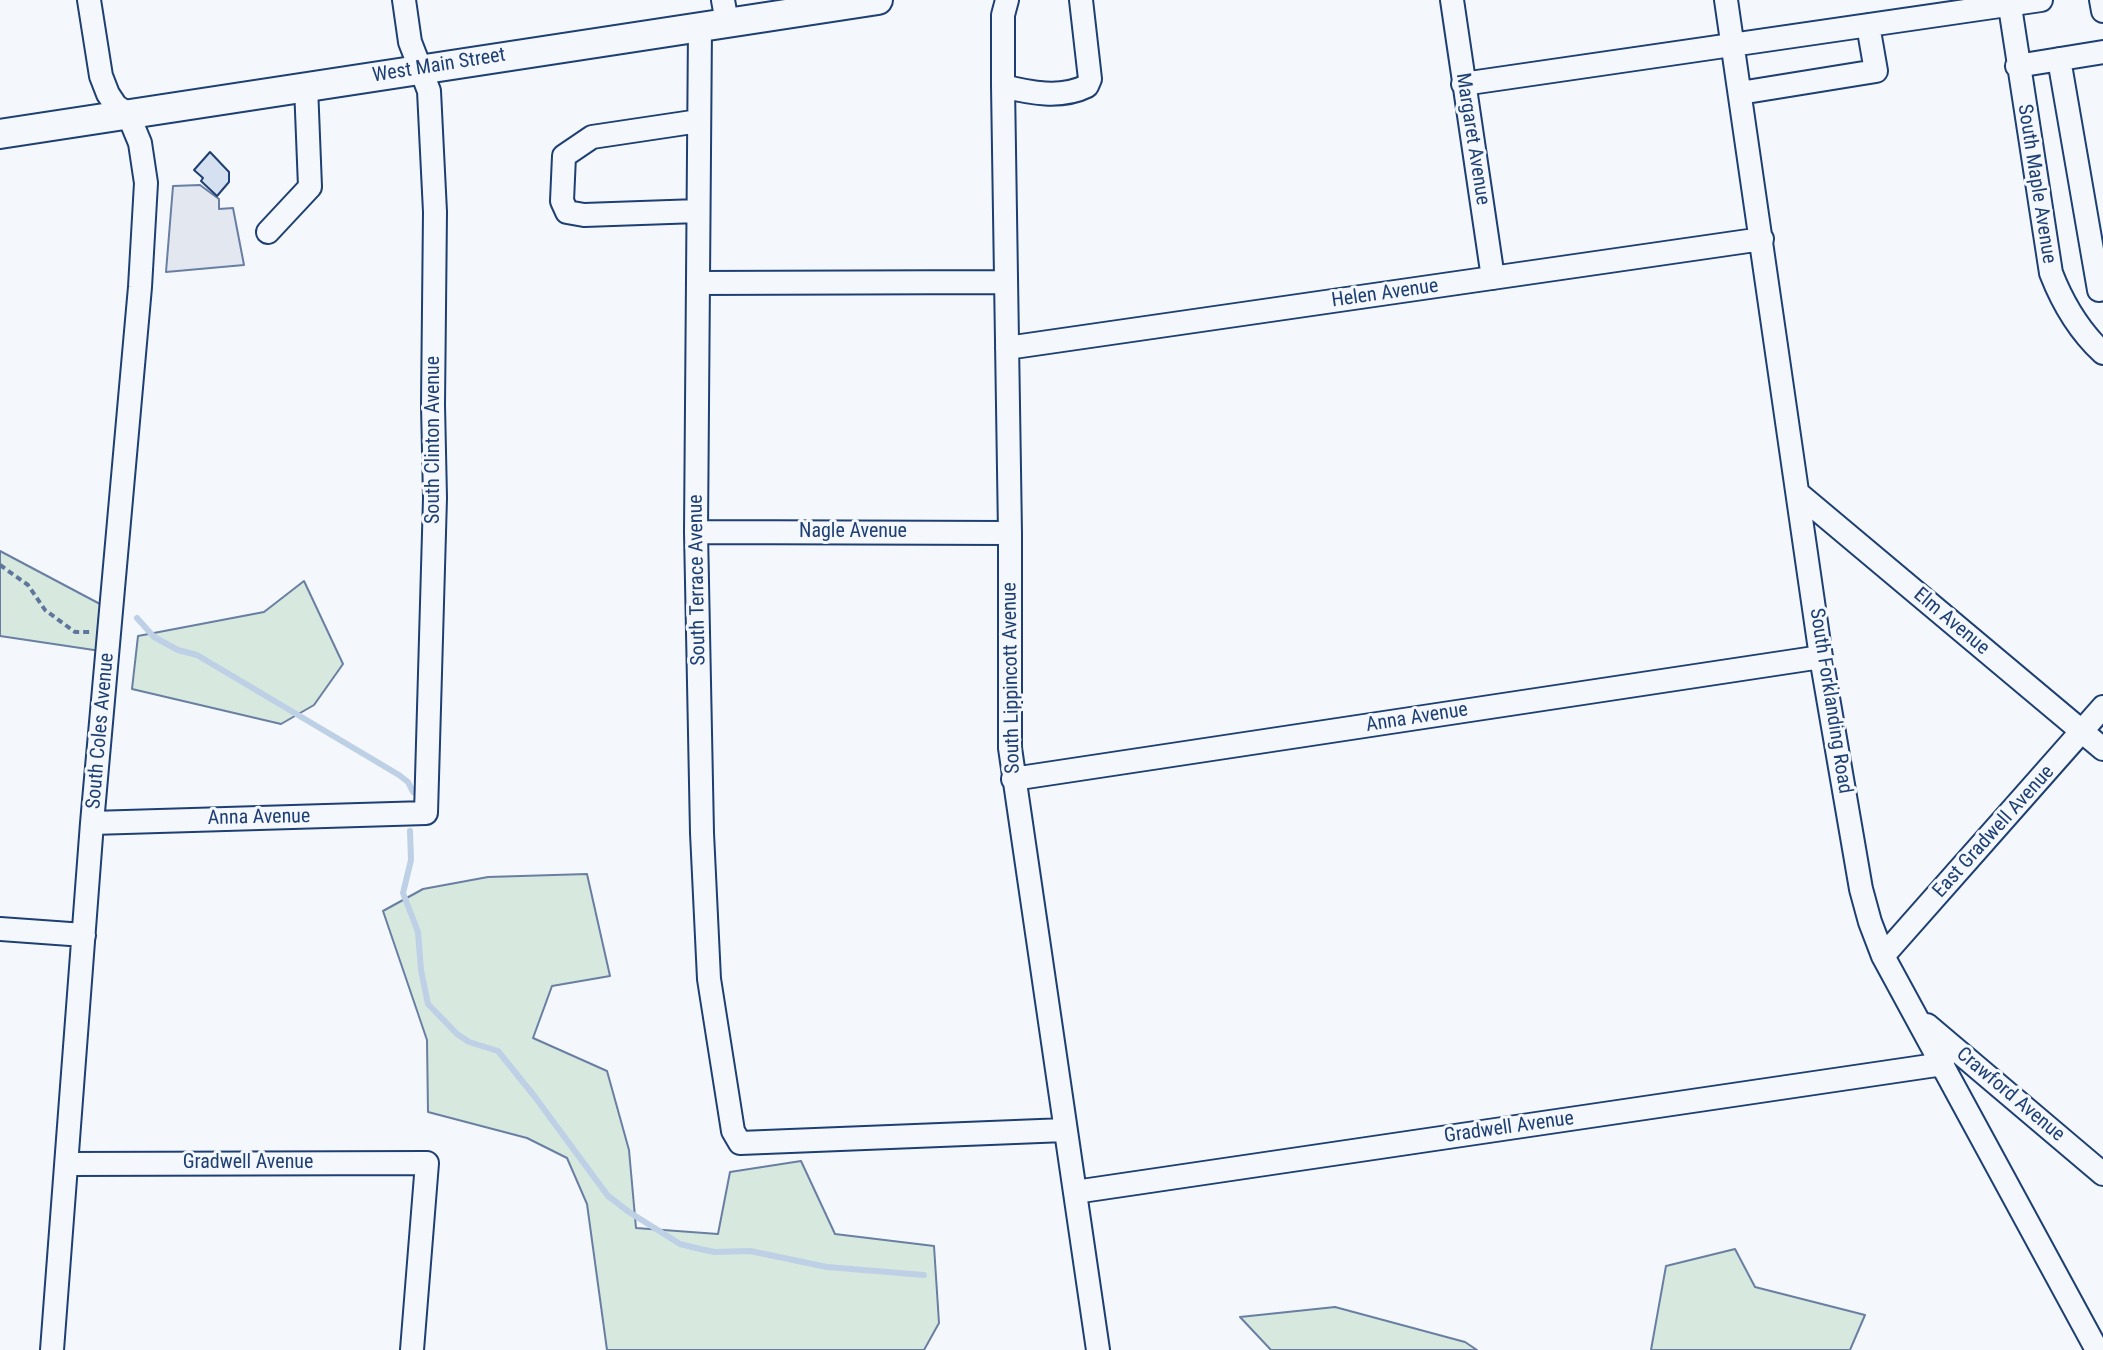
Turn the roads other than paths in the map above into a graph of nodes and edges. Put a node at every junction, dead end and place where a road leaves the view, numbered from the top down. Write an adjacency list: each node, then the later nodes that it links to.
1 (89, 0): 23 (street, South Coles Avenue)
2 (404, 0): 18 (street, South Clinton Avenue)
3 (878, 0): 12 (main road, West Main Street)
4 (1007, 0): 21 (street, South Lippincott Avenue)
5 (1081, 0): 21 (street)
6 (1452, 0): 19 (street, Margaret Avenue)
7 (1726, 0): 14 (street, South Forklanding Road)
8 (2041, 0): 10 (street)
9 (2101, 0): 11 (street)
10 (2009, 2): 13 (street); 17 (street, South Maple Avenue)
11 (2103, 11)
12 (717, 17): 18 (main road, West Main Street); 24 (street, South Terrace Avenue)
13 (1868, 25): 14 (street); 22 (street)
14 (1733, 45): 19 (street); 22 (street, South Forklanding Road)
15 (2103, 52): 16 (street)
16 (2059, 59): 17 (street); 32 (street)
17 (2017, 66): 33 (street, South Maple Avenue)
18 (420, 68): 20 (main road, West Main Street); 44 (street, South Clinton Avenue)
19 (1463, 84): 29 (street, Margaret Avenue)
20 (306, 86): 23 (main road, West Main Street); 27 (street)
21 (1003, 86): 30 (street, South Lippincott Avenue)
22 (1740, 93): 28 (street, South Forklanding Road)
23 (128, 114): 25 (main road, West Main Street); 45 (street, South Coles Avenue)
24 (699, 121): 26 (street, South Terrace Avenue); 26 (street)
25 (0, 134)
26 (698, 211): 31 (street, South Terrace Avenue)
27 (268, 232)
28 (1762, 239): 29 (street, Helen Avenue); 36 (street, South Forklanding Road)
29 (1493, 278): 34 (street, Helen Avenue)
30 (1006, 282): 31 (street); 34 (street, South Lippincott Avenue)
31 (698, 283): 37 (street, South Terrace Avenue)
32 (2101, 288): 33 (street)
33 (2072, 316): 35 (street, South Maple Avenue)
34 (1007, 348): 38 (street, South Lippincott Avenue)
35 (2103, 353)
36 (1800, 495): 39 (street, South Forklanding Road); 41 (street, Elm Avenue)
37 (696, 532): 38 (street, Nagle Avenue); 51 (street, South Terrace Avenue)
38 (1010, 533): 43 (street, South Lippincott Avenue)
39 (1821, 657): 43 (street, Anna Avenue); 48 (street, South Forklanding Road)
40 (2103, 707): 41 (street, East Gradwell Avenue)
41 (2083, 732): 42 (street, Elm Avenue); 48 (street, East Gradwell Avenue)
42 (2103, 749)
43 (1013, 779): 51 (street, South Lippincott Avenue)
44 (426, 813): 45 (street, Anna Avenue)
45 (92, 823): 47 (street, South Coles Avenue)
46 (0, 929): 47 (street)
47 (84, 935): 52 (street, South Coles Avenue)
48 (1883, 956): 49 (street, South Forklanding Road)
49 (1917, 1017): 50 (street, South Forklanding Road); 53 (street, Crawford Avenue)
50 (1943, 1064): 54 (street, Gradwell Avenue); 58 (street, South Forklanding Road)
51 (1065, 1130): 54 (street, South Lippincott Avenue)
52 (68, 1164): 55 (street, South Coles Avenue); 56 (street, Gradwell Avenue)
53 (2103, 1174)
54 (1075, 1192): 57 (street, South Lippincott Avenue)
55 (52, 1350)
56 (412, 1350)
57 (1098, 1350)
58 (2097, 1350)

